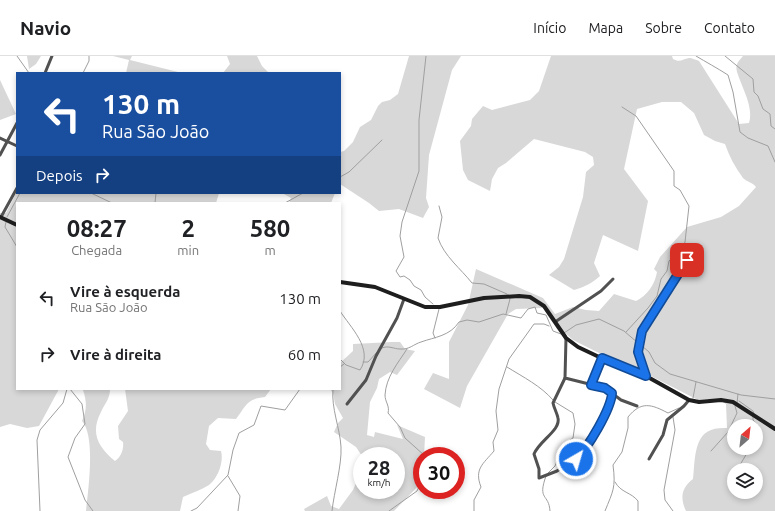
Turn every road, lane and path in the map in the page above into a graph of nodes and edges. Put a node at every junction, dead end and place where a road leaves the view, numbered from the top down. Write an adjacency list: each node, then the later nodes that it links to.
1 (52, 56): 2 (street)
2 (45, 72)
3 (16, 126): 5 (street)
4 (0, 138): 5 (street)
5 (7, 141): 6 (street); 7 (street)
6 (16, 146)
7 (0, 155)
8 (16, 190): 9 (street)
9 (1, 217): 10 (street)
10 (16, 224)
11 (687, 260): 18 (street)
12 (613, 280): 15 (street)
13 (341, 282): 14 (street)
14 (404, 299): 15 (street); 23 (street)
15 (555, 322): 16 (street)
16 (566, 338): 17 (street); 19 (street)
17 (602, 358): 18 (street); 20 (street)
18 (646, 376): 22 (street)
19 (565, 378): 20 (street); 21 (street)
20 (591, 385): 21 (street)
21 (612, 393): 24 (street)
22 (689, 400): 25 (street); 26 (street)
23 (347, 404)
24 (637, 406)
25 (775, 429)
26 (649, 459)

